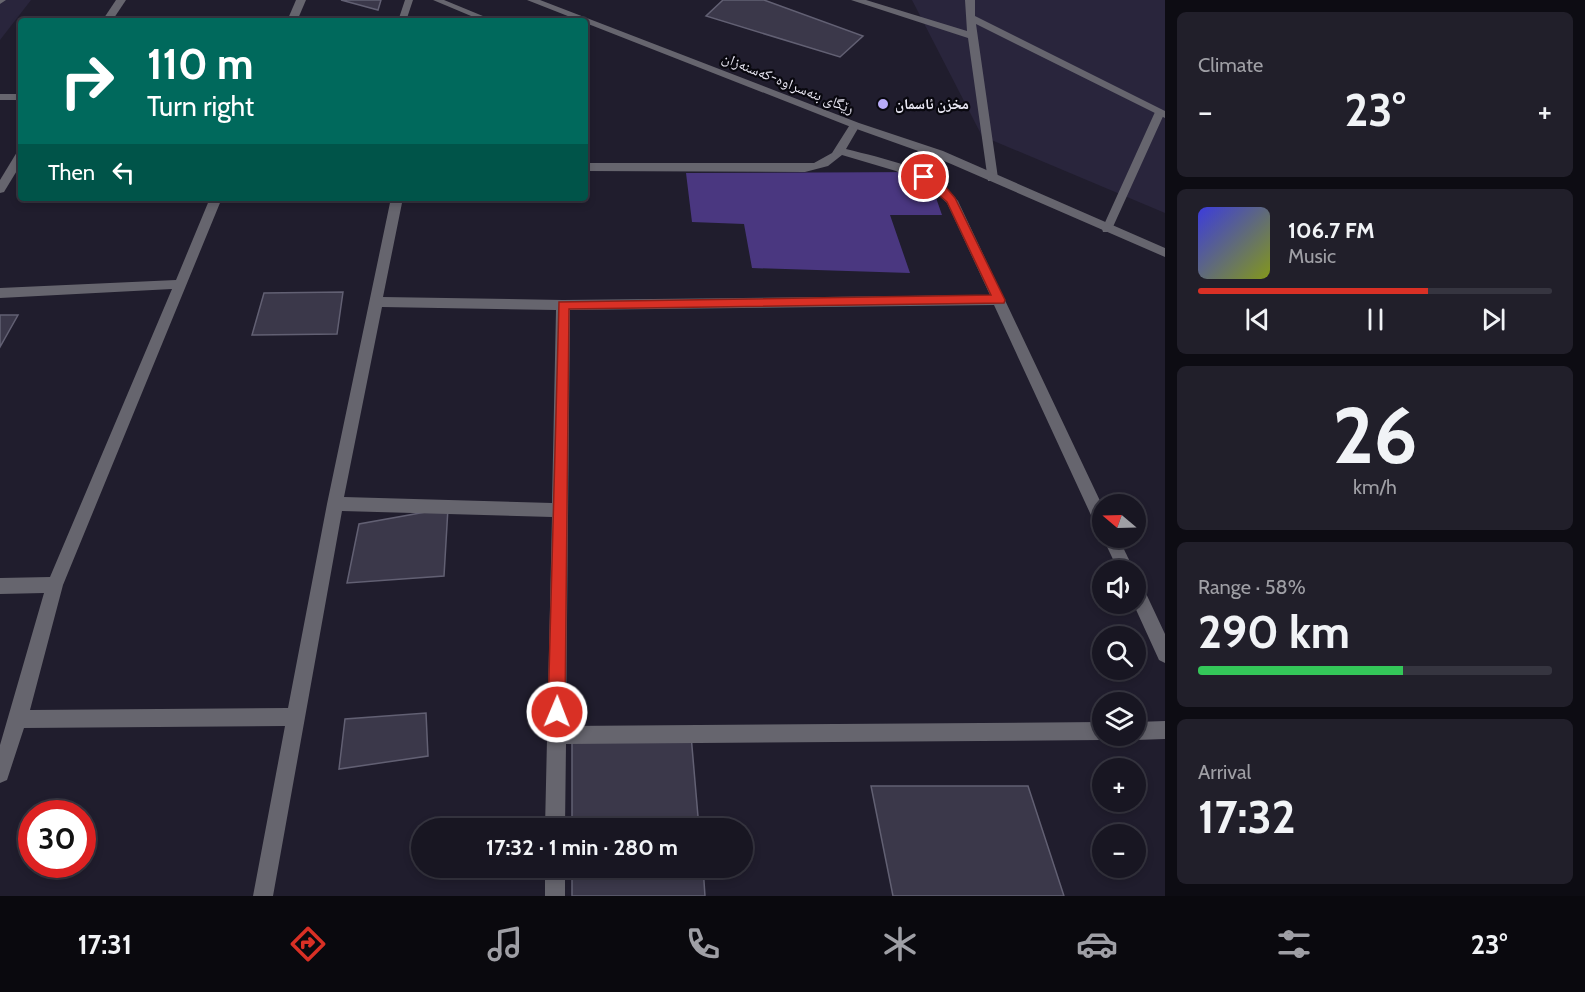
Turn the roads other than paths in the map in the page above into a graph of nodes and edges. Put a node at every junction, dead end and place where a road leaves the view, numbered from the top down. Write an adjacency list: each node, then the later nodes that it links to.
1 (121, 0): 9 (street)
2 (301, 0): 10 (street)
3 (408, 0): 11 (lane)
4 (437, 0): 12 (lane)
5 (532, 0): 13 (street, رێگای بنەسراوە-کەسنەزان)
6 (856, 0): 15 (street)
7 (970, 0): 8 (street)
8 (970, 17): 15 (street); 18 (street)
9 (109, 18)
10 (293, 18)
11 (403, 18)
12 (483, 18)
13 (576, 18)
14 (588, 23): 19 (street, رێگای بنەسراوە-کەسنەزان)
15 (973, 36): 23 (street)
16 (0, 97): 17 (street)
17 (18, 97)
18 (1162, 113): 27 (lane)
19 (855, 125): 20 (street); 23 (street, رێگای بنەسراوە-کەسنەزان)
20 (840, 150): 22 (street); 31 (street)
21 (18, 159): 24 (street)
22 (588, 167)
23 (992, 178): 27 (street, رێگای بنەسراوە-کەسنەزان)
24 (0, 189)
25 (215, 201): 29 (street)
26 (396, 201): 32 (street)
27 (1107, 229): 28 (street, رێگای بنەسراوە-کەسنەزان)
28 (1165, 253)
29 (181, 284): 30 (street); 37 (street)
30 (0, 293)
31 (999, 300): 33 (street); 34 (street)
32 (377, 302): 33 (street); 35 (street)
33 (563, 305): 36 (street)
34 (1092, 500)
35 (335, 504): 36 (street); 41 (street)
36 (560, 510): 46 (street)
37 (55, 585): 38 (street); 42 (street)
38 (0, 586)
39 (1146, 613): 40 (street)
40 (1165, 654)
41 (297, 717): 42 (street); 50 (street)
42 (18, 719): 47 (street)
43 (1146, 730): 44 (street)
44 (1165, 730)
45 (1092, 731): 46 (street)
46 (556, 735): 48 (street)
47 (0, 773)
48 (555, 818)
49 (555, 878): 51 (street)
50 (263, 896)
51 (555, 896)

